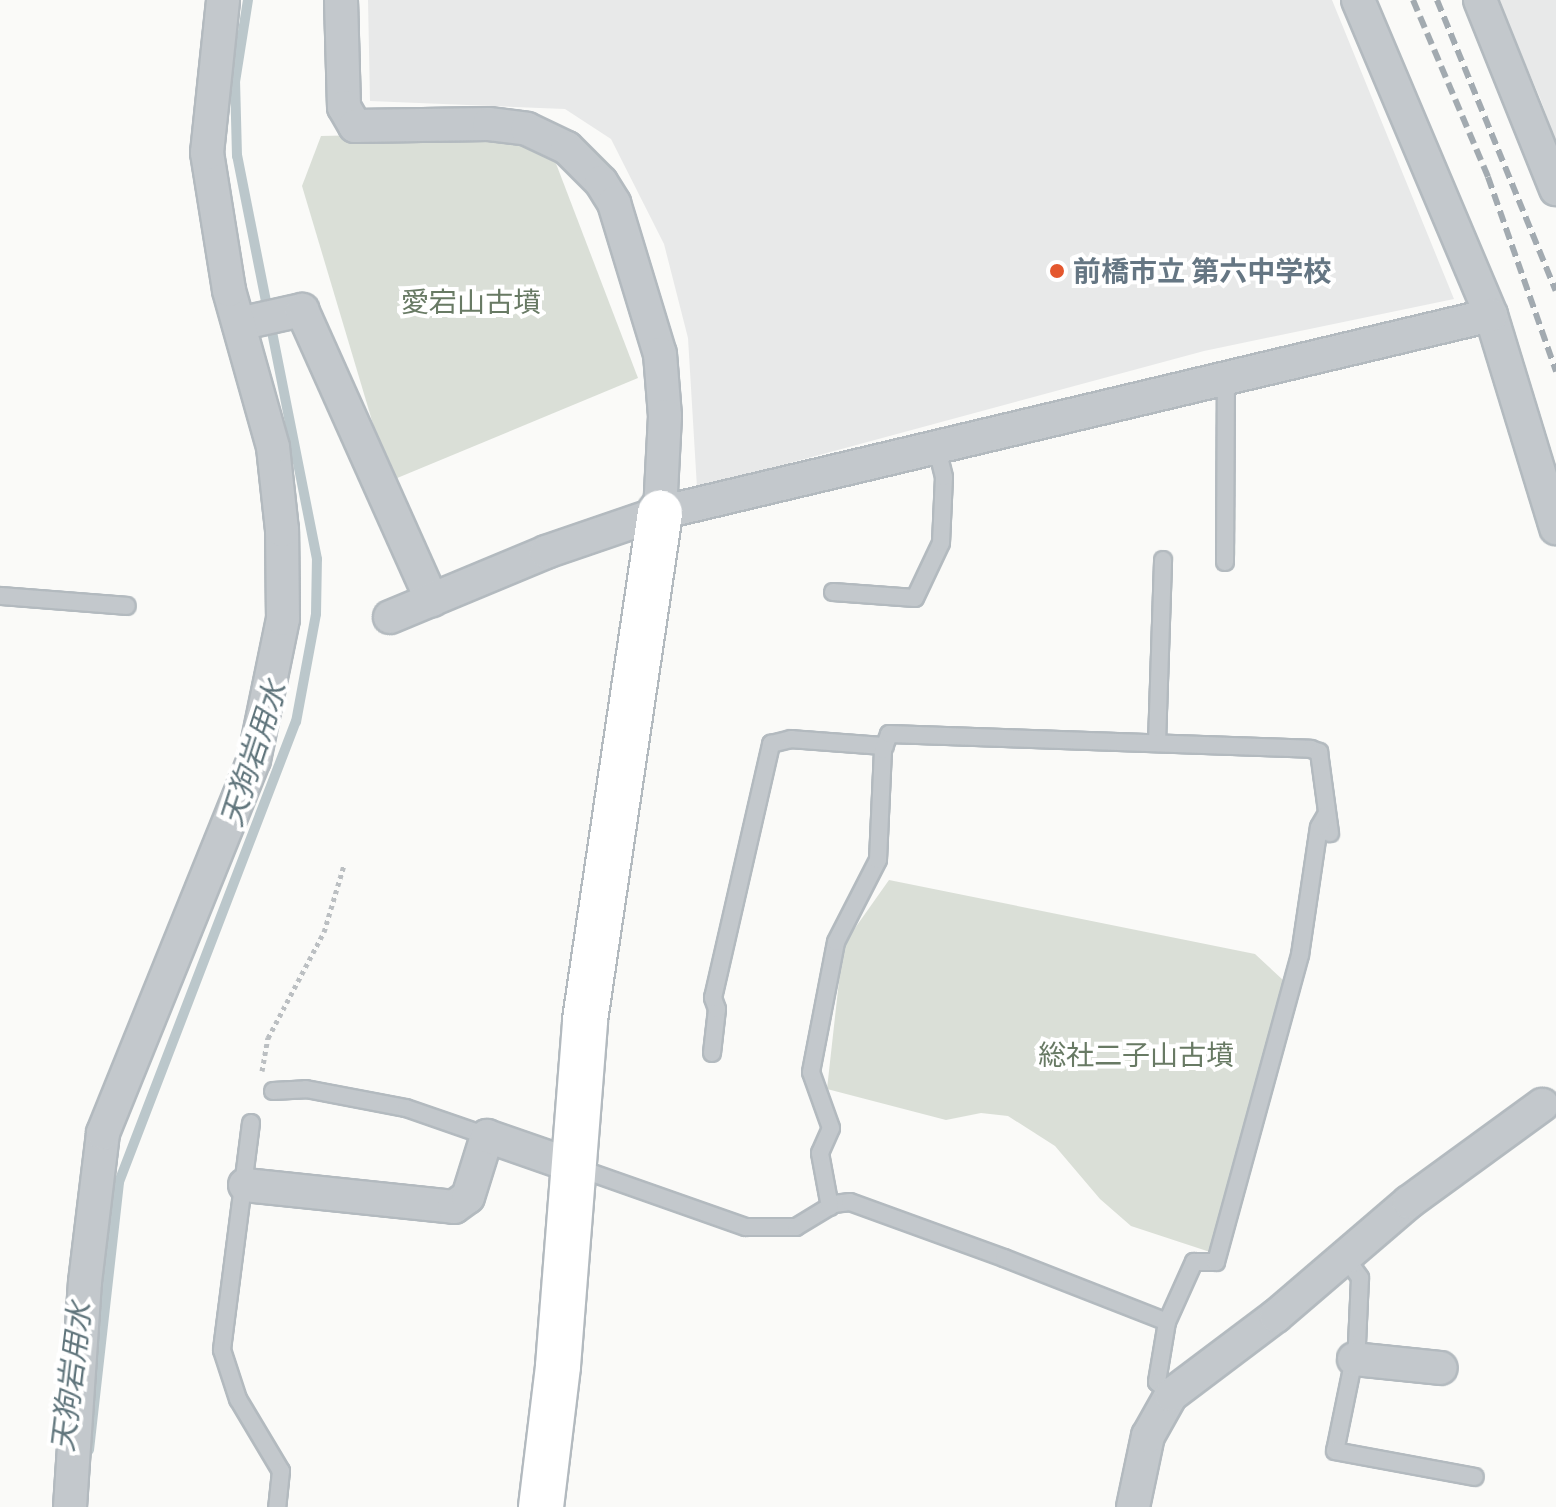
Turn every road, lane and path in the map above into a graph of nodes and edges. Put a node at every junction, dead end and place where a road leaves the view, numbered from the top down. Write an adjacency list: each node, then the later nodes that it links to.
1 (223, 0): 7 (street)
2 (341, 0): 10 (street)
3 (1358, 0): 6 (street)
4 (1480, 0): 5 (street)
5 (1556, 189)
6 (1491, 315): 8 (street); 11 (street)
7 (239, 324): 16 (street); 38 (street)
8 (1226, 375): 9 (street); 13 (lane)
9 (936, 445): 10 (street); 14 (lane)
10 (660, 513): 16 (street); 29 (street)
11 (1556, 528)
12 (1163, 560): 19 (lane)
13 (1225, 562)
14 (833, 592)
15 (0, 596): 17 (lane)
16 (432, 600): 18 (street)
17 (127, 606)
18 (390, 617)
19 (1157, 743): 20 (lane); 21 (lane)
20 (885, 746): 24 (lane); 31 (lane)
21 (1327, 812): 22 (lane); 33 (lane)
22 (1330, 833)
23 (344, 865): 27 (path)
24 (712, 1053)
25 (273, 1091): 28 (lane)
26 (1549, 1106): 32 (street)
27 (251, 1123): 30 (lane)
28 (487, 1136): 29 (street); 30 (street)
29 (576, 1167): 31 (lane); 40 (street)
30 (245, 1185): 39 (lane)
31 (830, 1207): 33 (lane)
32 (1345, 1257): 34 (lane); 36 (street)
33 (1167, 1322): 36 (lane)
34 (1354, 1359): 35 (street); 37 (lane)
35 (1441, 1368)
36 (1171, 1395): 41 (street)
37 (1475, 1477)
38 (70, 1507)
39 (277, 1507)
40 (541, 1507)
41 (1133, 1507)

